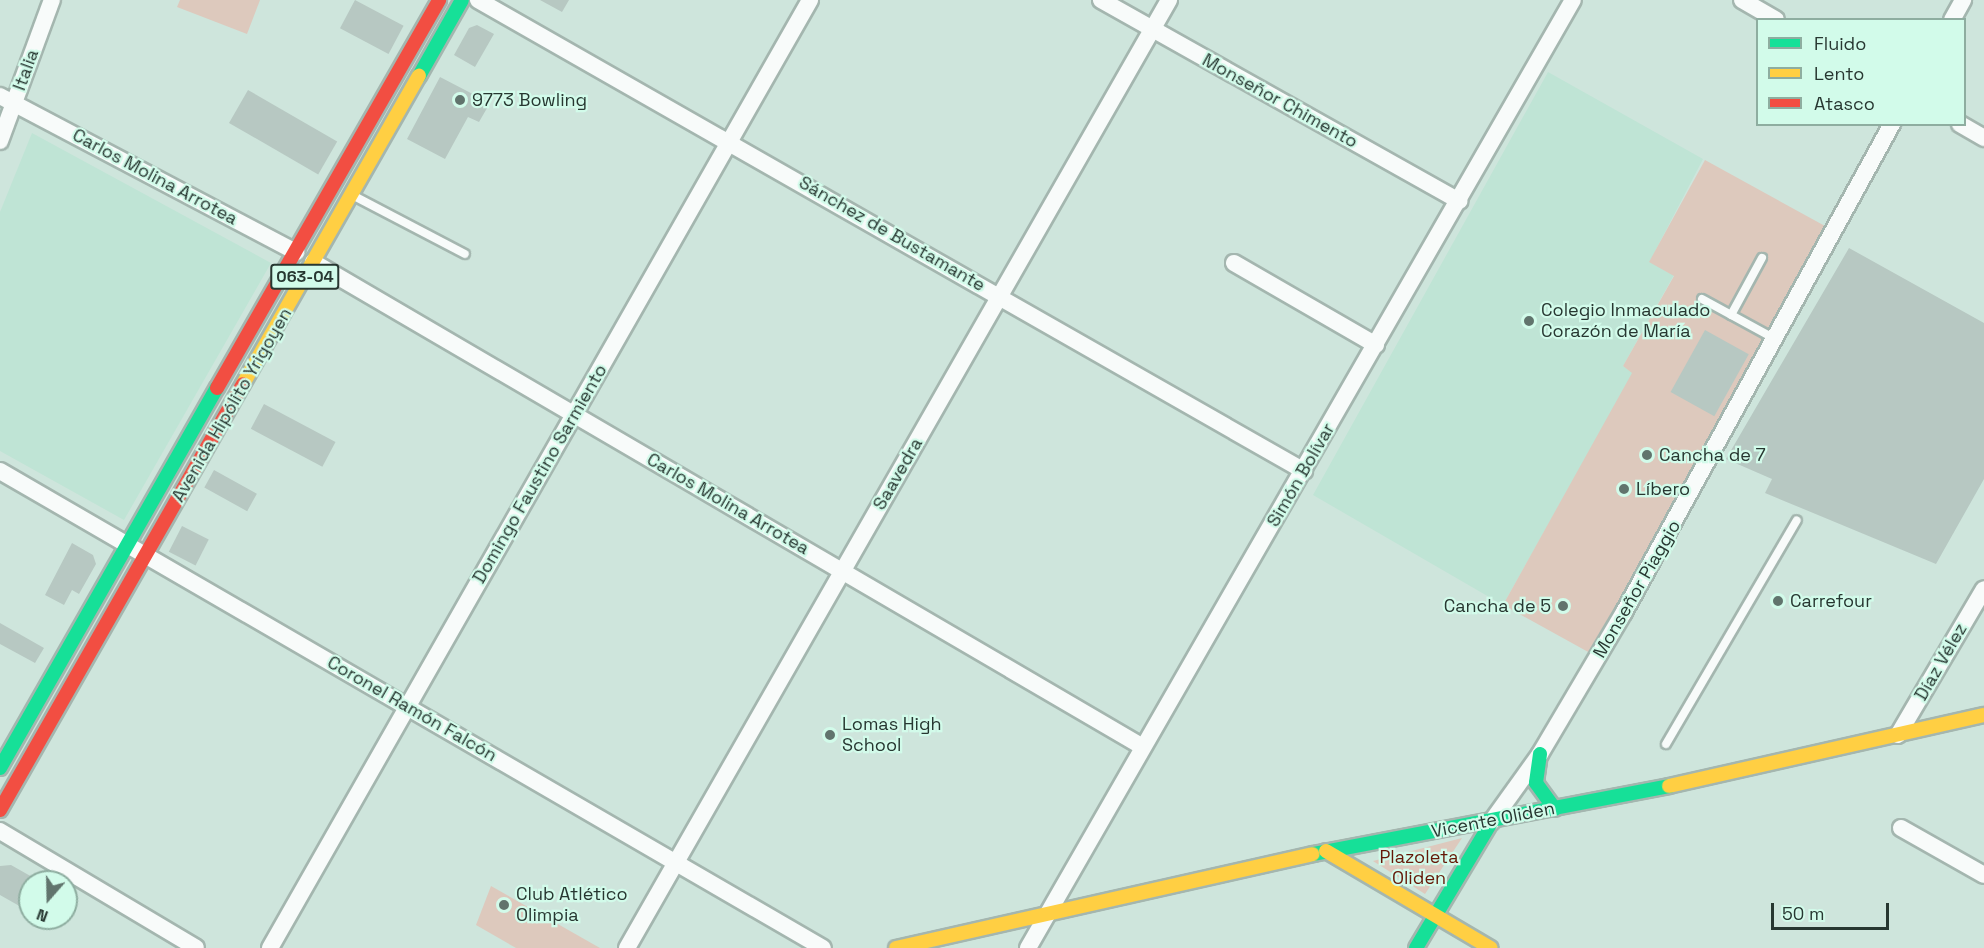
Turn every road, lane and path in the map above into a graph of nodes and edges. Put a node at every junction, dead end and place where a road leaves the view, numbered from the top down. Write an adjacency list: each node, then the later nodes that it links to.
1 (52, 0): 14 (street, Italia)
2 (439, 0): 22 (main road, Avenida Hipólito Yrigoyen / 063-04)
3 (462, 0): 20 (main road, Avenida Hipólito Yrigoyen / 063-04)
4 (478, 0): 19 (street, Sánchez de Bustamante)
5 (810, 0): 19 (street, Domingo Faustino Sarmiento)
6 (1101, 0): 13 (street, Monseñor Chimento)
7 (1169, 0): 13 (street, Saavedra)
8 (1573, 0): 21 (street, Simón Bolívar)
9 (1742, 0): 11 (street)
10 (1963, 0): 12 (street)
11 (1773, 18)
12 (1953, 18)
13 (1152, 29): 21 (street, Monseñor Chimento); 27 (street, Saavedra)
14 (6, 105): 18 (street, Italia); 22 (street, Carlos Molina Arrotea)
15 (1891, 126): 30 (street, Monseñor Piaggio)
16 (1963, 126): 17 (street)
17 (1984, 138)
18 (0, 141)
19 (730, 141): 27 (street, Sánchez de Bustamante); 32 (street, Domingo Faustino Sarmiento)
20 (351, 194): 23 (lane); 25 (main road, Avenida Hipólito Yrigoyen / 063-04)
21 (1459, 201): 31 (street, Simón Bolívar)
22 (296, 252): 36 (main road, Avenida Hipólito Yrigoyen / 063-04)
23 (465, 254)
24 (1762, 258): 29 (lane)
25 (313, 262): 32 (street, Carlos Molina Arrotea); 37 (main road, Avenida Hipólito Yrigoyen / 063-04)
26 (1234, 263): 31 (street)
27 (1002, 296): 34 (street, Sánchez de Bustamante); 38 (street, Saavedra)
28 (1702, 299): 29 (lane)
29 (1731, 315): 30 (lane)
30 (1776, 340): 45 (street, Monseñor Piaggio)
31 (1376, 345): 34 (street, Simón Bolívar)
32 (573, 415): 38 (street, Carlos Molina Arrotea); 40 (street, Domingo Faustino Sarmiento)
33 (0, 471): 36 (street, Coronel Ramón Falcón)
34 (1304, 471): 44 (street, Simón Bolívar)
35 (1797, 520): 43 (lane)
36 (128, 542): 37 (street, Coronel Ramón Falcón); 46 (main road, Avenida Hipólito Yrigoyen / 063-04)
37 (147, 554): 40 (street, Coronel Ramón Falcón); 48 (main road, Avenida Hipólito Yrigoyen / 063-04)
38 (843, 570): 44 (street, Carlos Molina Arrotea); 53 (street, Saavedra)
39 (1984, 589): 42 (street, Díaz Vélez)
40 (407, 706): 53 (street, Coronel Ramón Falcón); 58 (street, Domingo Faustino Sarmiento)
41 (1984, 715): 42 (main road, Vicente Oliden)
42 (1898, 735): 47 (main road, Vicente Oliden)
43 (1666, 744)
44 (1143, 747): 55 (street, Simón Bolívar)
45 (1540, 754): 47 (main road); 49 (street, Monseñor Piaggio)
46 (0, 768)
47 (1555, 809): 49 (main road, Vicente Oliden)
48 (0, 810)
49 (1492, 821): 52 (main road, Vicente Oliden); 56 (main road, Monseñor Piaggio)
50 (1901, 828): 54 (street)
51 (0, 831): 57 (street)
52 (1326, 851): 55 (main road, Vicente Oliden); 56 (main road)
53 (676, 861): 59 (street, Saavedra); 60 (street, Coronel Ramón Falcón)
54 (1984, 875)
55 (1049, 912): 61 (main road, Vicente Oliden); 62 (street, Simón Bolívar)
56 (1436, 915): 63 (main road, Monseñor Piaggio); 64 (main road)
57 (196, 948)
58 (270, 948)
59 (627, 948)
60 (823, 948)
61 (896, 948)
62 (1028, 948)
63 (1416, 948)
64 (1491, 948)

